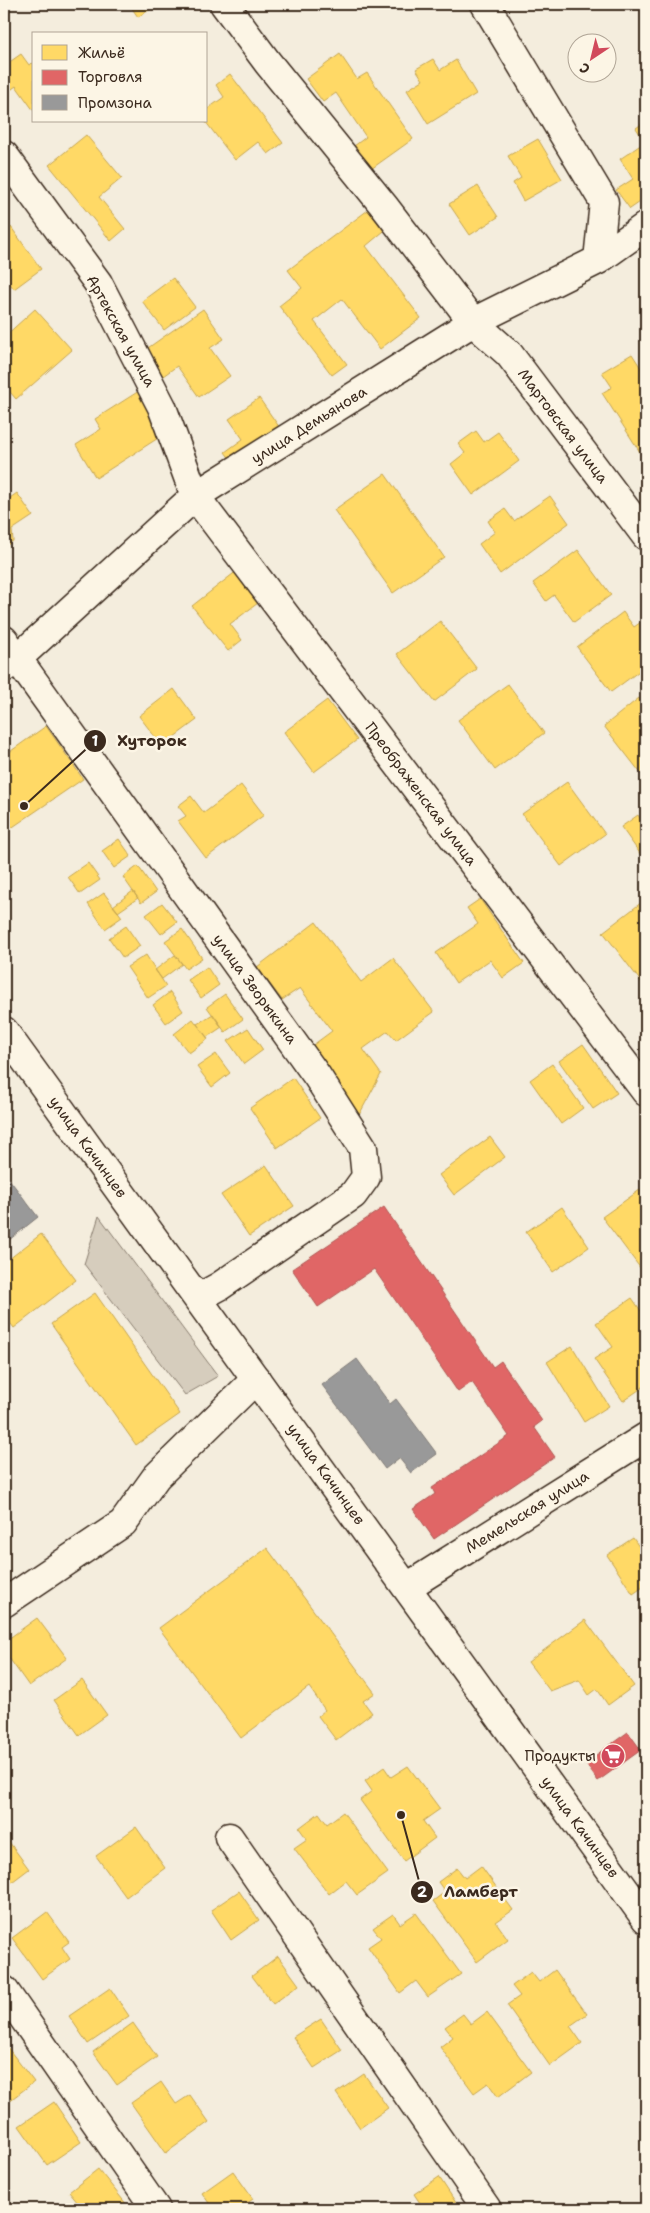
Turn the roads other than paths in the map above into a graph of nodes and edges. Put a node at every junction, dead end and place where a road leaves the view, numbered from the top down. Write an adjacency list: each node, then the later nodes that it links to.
1 (224, 4): 6 (street, Мартовская улица)
2 (485, 4): 5 (street)
3 (4, 156): 7 (street, Артекская улица)
4 (646, 226): 5 (street, улица Демьянова)
5 (598, 260): 6 (street, улица Демьянова)
6 (473, 322): 7 (street, улица Демьянова); 8 (street, Мартовская улица)
7 (195, 496): 9 (street, улица Демьянова); 11 (street, Преображенская улица)
8 (646, 536)
9 (8, 655): 12 (street, улица Зворыкина)
10 (4, 1031): 12 (street, улица Качинцев)
11 (646, 1092)
12 (198, 1298): 13 (street, улица Качинцев)
13 (256, 1379): 15 (street, улица Качинцев); 16 (street)
14 (646, 1437): 15 (street, Мемельская улица)
15 (408, 1587): 18 (street, улица Качинцев)
16 (4, 1603)
17 (229, 1837): 21 (street)
18 (646, 1919)
19 (4, 1990): 20 (street)
20 (156, 2209)
21 (487, 2209)

